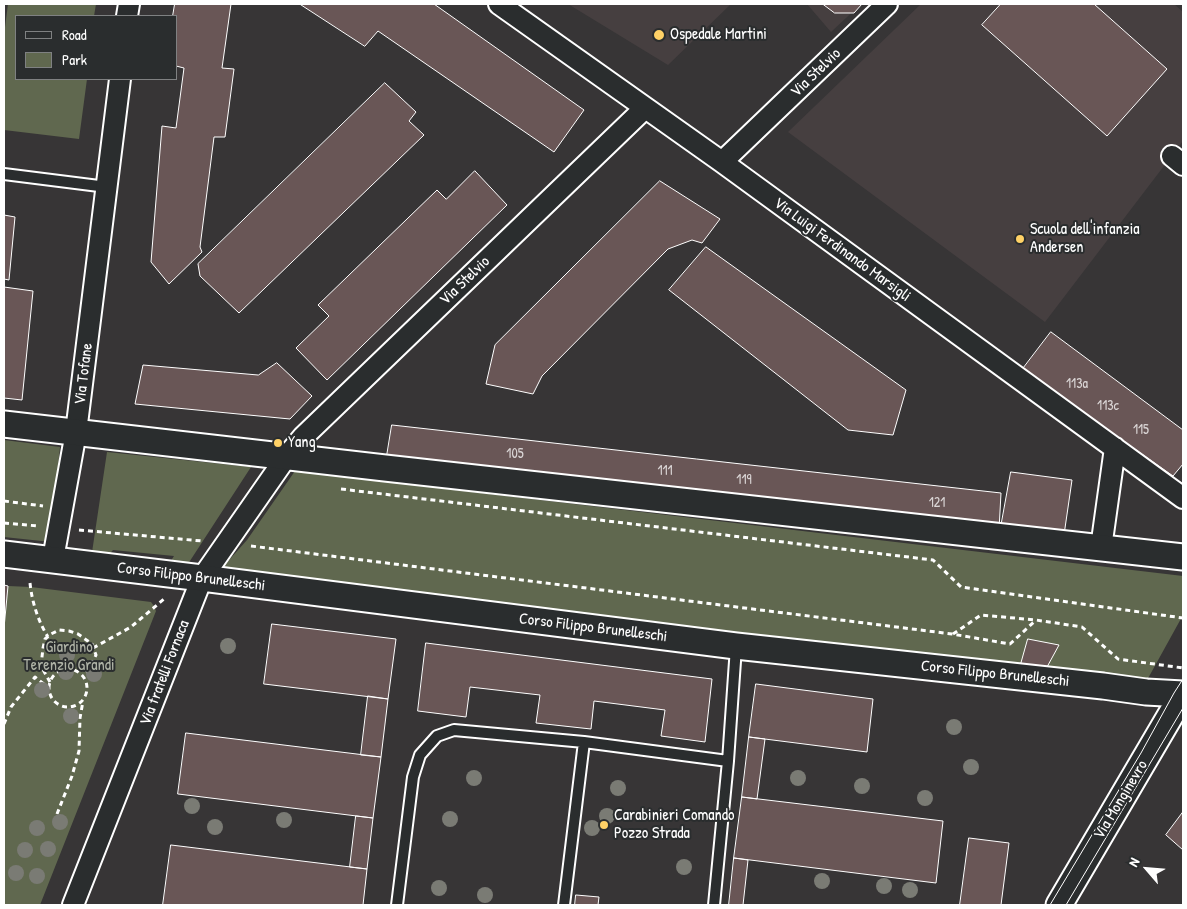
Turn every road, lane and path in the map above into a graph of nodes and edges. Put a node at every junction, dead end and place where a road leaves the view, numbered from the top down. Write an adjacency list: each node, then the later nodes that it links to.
1 (499, 4): 4 (street, Via Luigi Ferdinando Marsigli)
2 (887, 4): 5 (street, Via Stelvio)
3 (120, 80): 7 (street, Via Tofane)
4 (645, 108): 5 (street, Via Luigi Ferdinando Marsigli); 11 (street, Via Stelvio)
5 (722, 162): 10 (street, Via Luigi Ferdinando Marsigli)
6 (4, 174): 7 (lane)
7 (108, 187): 9 (street, Via Tofane)
8 (4, 424): 9 (street)
9 (76, 432): 11 (street); 15 (street, Via Tofane)
10 (1115, 448): 13 (street, Via Luigi Ferdinando Marsigli); 19 (street)
11 (287, 456): 18 (street, Via fratelli Fornaca); 19 (street)
12 (339, 489): 26 (path)
13 (1183, 498)
14 (4, 501): 15 (path)
15 (62, 508): 17 (street, Via Tofane)
16 (4, 523): 17 (path)
17 (59, 529): 18 (path); 22 (street, Via Tofane)
18 (226, 543): 23 (street, Via fratelli Fornaca); 28 (path)
19 (1101, 548): 21 (street)
20 (4, 554): 22 (street, Corso Filippo Brunelleschi)
21 (1183, 557)
22 (53, 560): 23 (street, Corso Filippo Brunelleschi)
23 (202, 578): 30 (street, Corso Filippo Brunelleschi); 42 (street, Via fratelli Fornaca)
24 (30, 583): 29 (path)
25 (164, 598): 31 (path)
26 (1183, 618)
27 (1036, 620): 28 (path); 28 (path); 32 (path)
28 (952, 634)
29 (48, 637): 31 (path); 34 (path)
30 (736, 646): 36 (street, Corso Filippo Brunelleschi); 40 (lane)
31 (94, 648): 33 (path)
32 (1183, 668)
33 (83, 676): 34 (path); 37 (path)
34 (50, 682): 35 (path)
35 (49, 688): 37 (path); 38 (path)
36 (1183, 694): 46 (street, Via Monginevro)
37 (83, 700): 41 (path)
38 (4, 724)
39 (584, 742): 40 (lane); 43 (lane); 44 (lane)
40 (728, 761): 45 (lane)
41 (57, 814)
42 (73, 905)
43 (396, 905)
44 (564, 905)
45 (714, 905)
46 (1059, 905)

